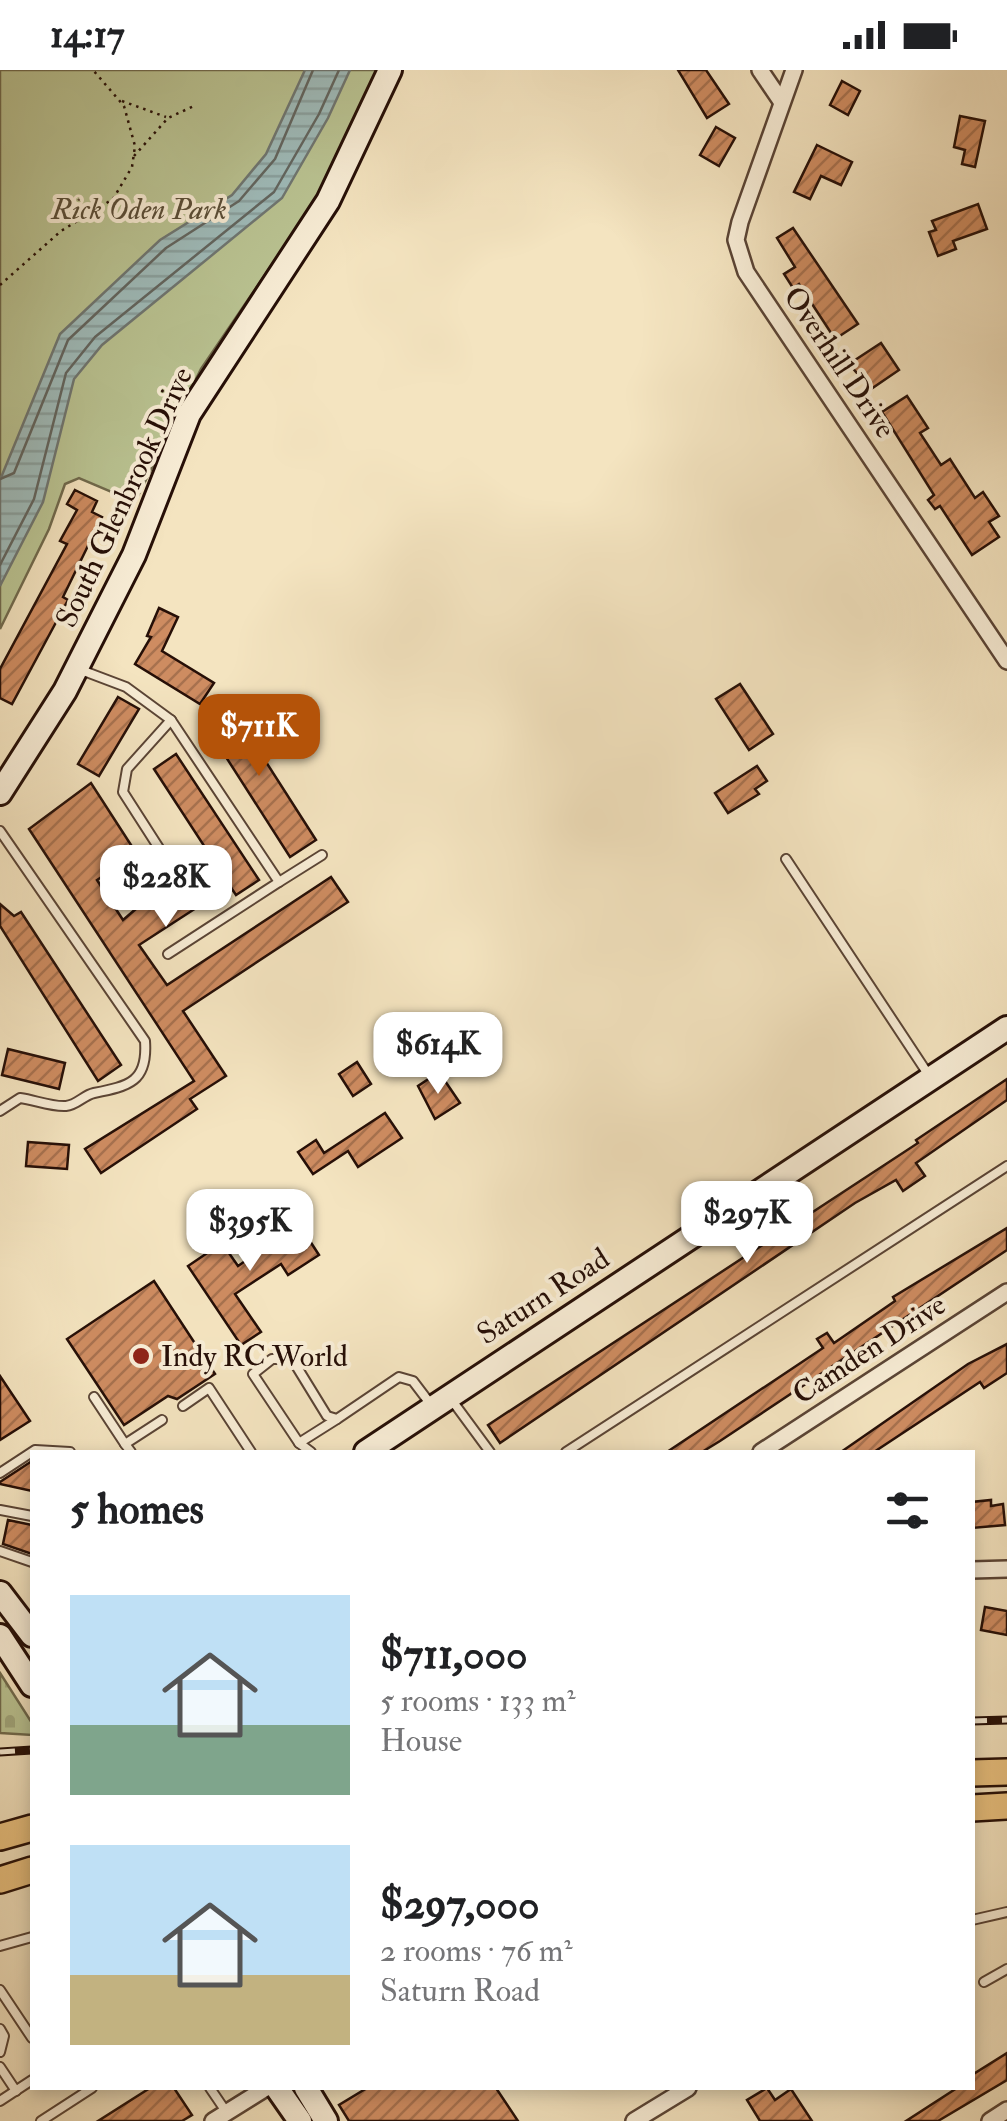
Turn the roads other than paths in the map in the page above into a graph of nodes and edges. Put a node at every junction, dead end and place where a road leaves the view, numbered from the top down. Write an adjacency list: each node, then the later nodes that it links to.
1 (390, 70): 6 (street, South Glenbrook Drive)
2 (760, 70): 4 (street)
3 (794, 70): 4 (street, Overhill Drive)
4 (781, 101): 5 (street, Overhill Drive)
5 (1007, 661)
6 (76, 668): 7 (lane); 8 (street, South Glenbrook Drive)
7 (171, 720): 12 (lane); 13 (lane)
8 (0, 793)
9 (0, 832): 17 (lane)
10 (322, 855): 12 (lane)
11 (786, 859): 16 (lane)
12 (279, 882): 14 (lane)
13 (130, 899)
14 (168, 954)
15 (1007, 1028): 16 (street, Saturn Road)
16 (930, 1078): 21 (street, Saturn Road)
17 (0, 1111)
18 (1007, 1166): 31 (lane)
19 (1007, 1292): 32 (street, Camden Drive)
20 (94, 1397): 26 (lane)
21 (440, 1400): 23 (lane); 29 (street, Saturn Road); 30 (lane)
22 (182, 1406): 27 (lane)
23 (337, 1419): 25 (lane); 25 (lane)
24 (162, 1420): 26 (lane)
25 (299, 1442): 28 (lane)
26 (128, 1448)
27 (250, 1450)
28 (309, 1450)
29 (369, 1450)
30 (488, 1450)
31 (569, 1450)
32 (764, 1450)
33 (30, 1453): 34 (lane)
34 (0, 1473)
35 (0, 1510): 36 (lane)
36 (30, 1516)
37 (0, 1551): 38 (lane)
38 (30, 1561)
39 (1007, 1569): 40 (street)
40 (975, 1570)
41 (0, 1592): 42 (street)
42 (30, 1631)
43 (0, 1636): 44 (street)
44 (30, 1678)
45 (1007, 1772): 46 (main road)
46 (975, 1774)
47 (1007, 1806): 48 (main road)
48 (975, 1808)
49 (30, 1829): 50 (main road)
50 (0, 1837)
51 (30, 1871): 52 (main road)
52 (0, 1880)
53 (1007, 1912): 54 (lane)
54 (975, 1919)
55 (30, 1938): 56 (lane)
56 (0, 1946)
57 (1007, 1969): 58 (lane)
58 (984, 1982)
59 (0, 1990): 61 (lane)
60 (0, 2029): 62 (lane)
61 (30, 2035)
62 (0, 2052)
63 (0, 2067): 71 (lane)
64 (30, 2081): 71 (lane)
65 (89, 2090): 75 (lane)
66 (211, 2090): 74 (lane)
67 (263, 2090): 74 (street)
68 (278, 2090): 76 (street)
69 (307, 2090): 77 (street)
70 (685, 2090): 78 (street)
71 (16, 2091): 72 (lane)
72 (0, 2102)
73 (1007, 2110): 79 (street)
74 (220, 2117)
75 (41, 2121)
76 (300, 2121)
77 (326, 2121)
78 (634, 2121)
79 (990, 2121)

